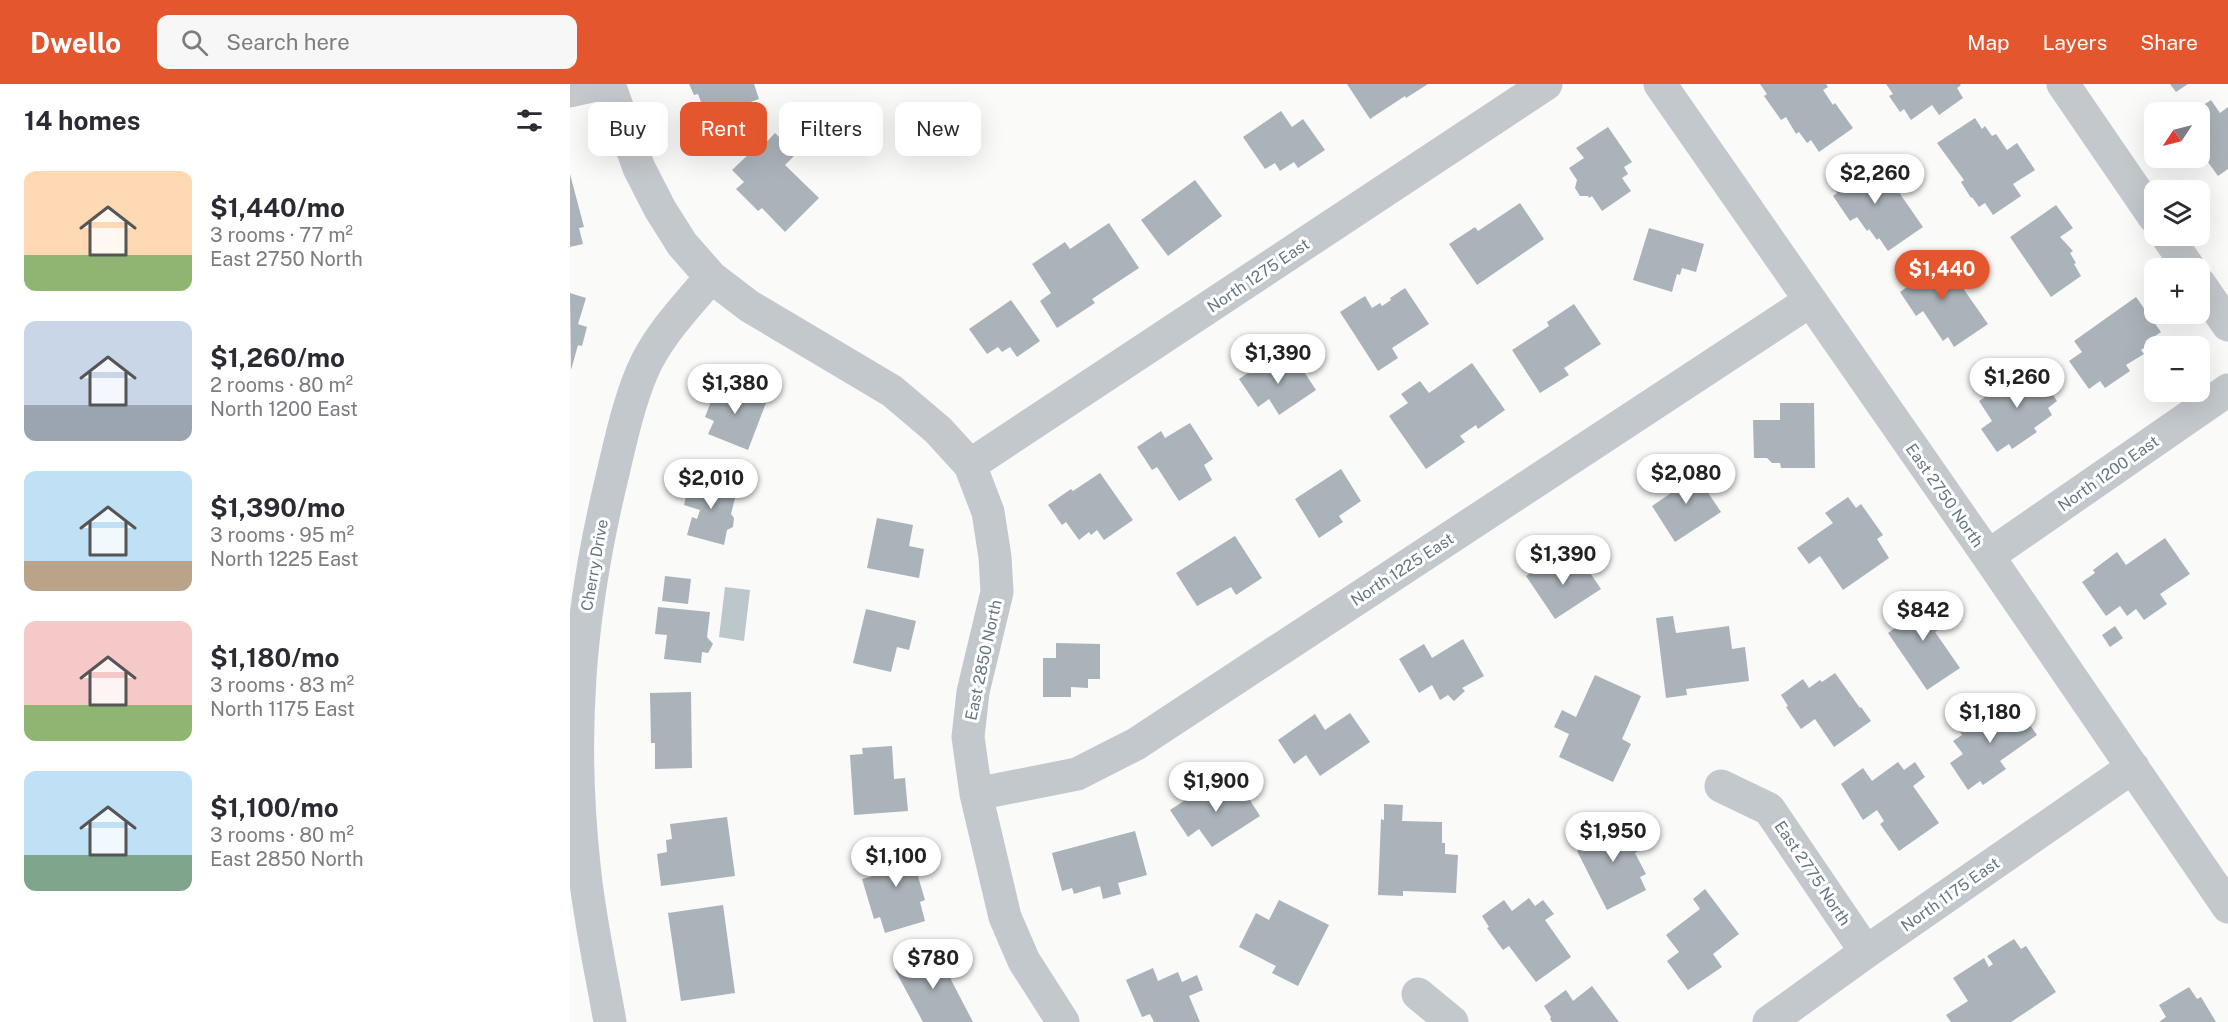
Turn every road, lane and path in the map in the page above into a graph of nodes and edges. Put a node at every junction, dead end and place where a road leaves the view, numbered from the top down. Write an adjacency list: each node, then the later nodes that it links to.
1 (601, 84): 6 (street)
2 (609, 84): 8 (street, East 2850 North)
3 (1546, 84): 13 (street, North 1275 East)
4 (1660, 84): 10 (street, East 2750 North)
5 (2063, 84): 7 (street)
6 (570, 91)
7 (2144, 202)
8 (711, 276): 13 (street, East 2850 North); 15 (street, Cherry Drive)
9 (2210, 299): 11 (street)
10 (1810, 301): 14 (street, East 2750 North); 18 (street, North 1225 East)
11 (2228, 325)
12 (2225, 397): 14 (street, North 1200 East)
13 (970, 465): 18 (street, East 2850 North)
14 (1988, 556): 16 (street, East 2750 North)
15 (573, 766): 22 (street, Cherry Drive)
16 (2133, 767): 19 (street, East 2750 North); 20 (street, North 1175 East)
17 (1721, 786): 20 (street, East 2775 North)
18 (976, 794): 23 (street, East 2850 North)
19 (2228, 907)
20 (1866, 952): 25 (street, North 1175 East)
21 (1418, 994): 24 (street)
22 (610, 1022)
23 (1063, 1022)
24 (1452, 1022)
25 (1769, 1022)

